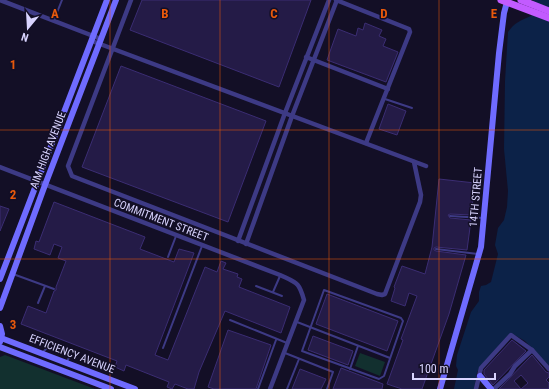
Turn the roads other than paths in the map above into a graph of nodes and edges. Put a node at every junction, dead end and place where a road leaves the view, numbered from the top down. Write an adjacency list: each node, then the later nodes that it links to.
1 (0, 0): 13 (street)
2 (62, 0): 13 (lane)
3 (107, 0): 14 (street, AIM HIGH AVENUE)
4 (116, 0): 15 (street, AIM HIGH AVENUE)
5 (131, 0): 16 (street)
6 (329, 0): 17 (street)
7 (337, 0): 18 (street); 19 (street)
8 (521, 0): 10 (main road)
9 (504, 1): 10 (main road); 31 (street, 14TH STREET)
10 (531, 8): 11 (main road); 12 (main road)
11 (549, 11)
12 (549, 18)
13 (54, 21): 14 (street)
14 (92, 38): 15 (street); 28 (street, AIM HIGH AVENUE)
15 (100, 41): 16 (street); 29 (street, AIM HIGH AVENUE)
16 (113, 48): 22 (street); 33 (street)
17 (306, 57): 18 (street); 22 (street)
18 (313, 60): 19 (street); 23 (street)
19 (388, 89): 20 (street)
20 (384, 99): 21 (lane); 24 (street)
21 (412, 108)
22 (285, 113): 23 (street); 33 (street)
23 (292, 116): 24 (street); 34 (street)
24 (366, 143): 25 (street)
25 (414, 162): 26 (street); 34 (street)
26 (426, 166)
27 (0, 167): 28 (street, COMMITMENT STREET)
28 (37, 182): 29 (street, COMMITMENT STREET); 41 (street, AIM HIGH AVENUE)
29 (45, 185): 32 (street, COMMITMENT STREET); 39 (street, AIM HIGH AVENUE)
30 (450, 216): 31 (lane)
31 (485, 218): 37 (street, 14TH STREET)
32 (176, 235): 35 (street, COMMITMENT STREET); 38 (lane)
33 (238, 241): 34 (street)
34 (246, 244)
35 (202, 245): 40 (street, COMMITMENT STREET); 58 (lane)
36 (436, 249): 37 (lane)
37 (479, 254): 74 (street, 14TH STREET)
38 (168, 257)
39 (12, 274): 42 (lane); 48 (street, AIM HIGH AVENUE)
40 (280, 275): 45 (lane); 50 (street, COMMITMENT STREET)
41 (0, 279)
42 (45, 286): 44 (lane); 47 (lane)
43 (256, 286): 45 (lane)
44 (54, 289)
45 (273, 292): 46 (lane)
46 (282, 296)
47 (38, 303)
48 (0, 308)
49 (230, 320): 53 (lane)
50 (297, 322): 52 (lane); 55 (street)
51 (0, 326): 54 (street)
52 (310, 327): 56 (lane); 62 (lane); 65 (lane)
53 (276, 339): 55 (lane); 70 (lane)
54 (1, 340): 60 (street, EFFICIENCY AVENUE)
55 (288, 344): 61 (street)
56 (358, 346): 62 (lane); 65 (lane)
57 (0, 347): 68 (street, EFFICIENCY AVENUE)
58 (163, 348)
59 (532, 350): 66 (street); 67 (street); 77 (street)
60 (42, 353): 64 (street, EFFICIENCY AVENUE); 64 (lane)
61 (285, 353): 63 (lane); 71 (street)
62 (390, 358): 65 (lane)
63 (298, 359): 72 (lane); 73 (lane)
64 (66, 363): 69 (street, EFFICIENCY AVENUE)
65 (350, 369)
66 (549, 370)
67 (480, 376): 75 (street); 76 (street)
68 (111, 389)
69 (135, 389)
70 (258, 389)
71 (270, 389)
72 (287, 389)
73 (327, 389)
74 (440, 389)
75 (476, 389)
76 (490, 389)
77 (494, 389)

